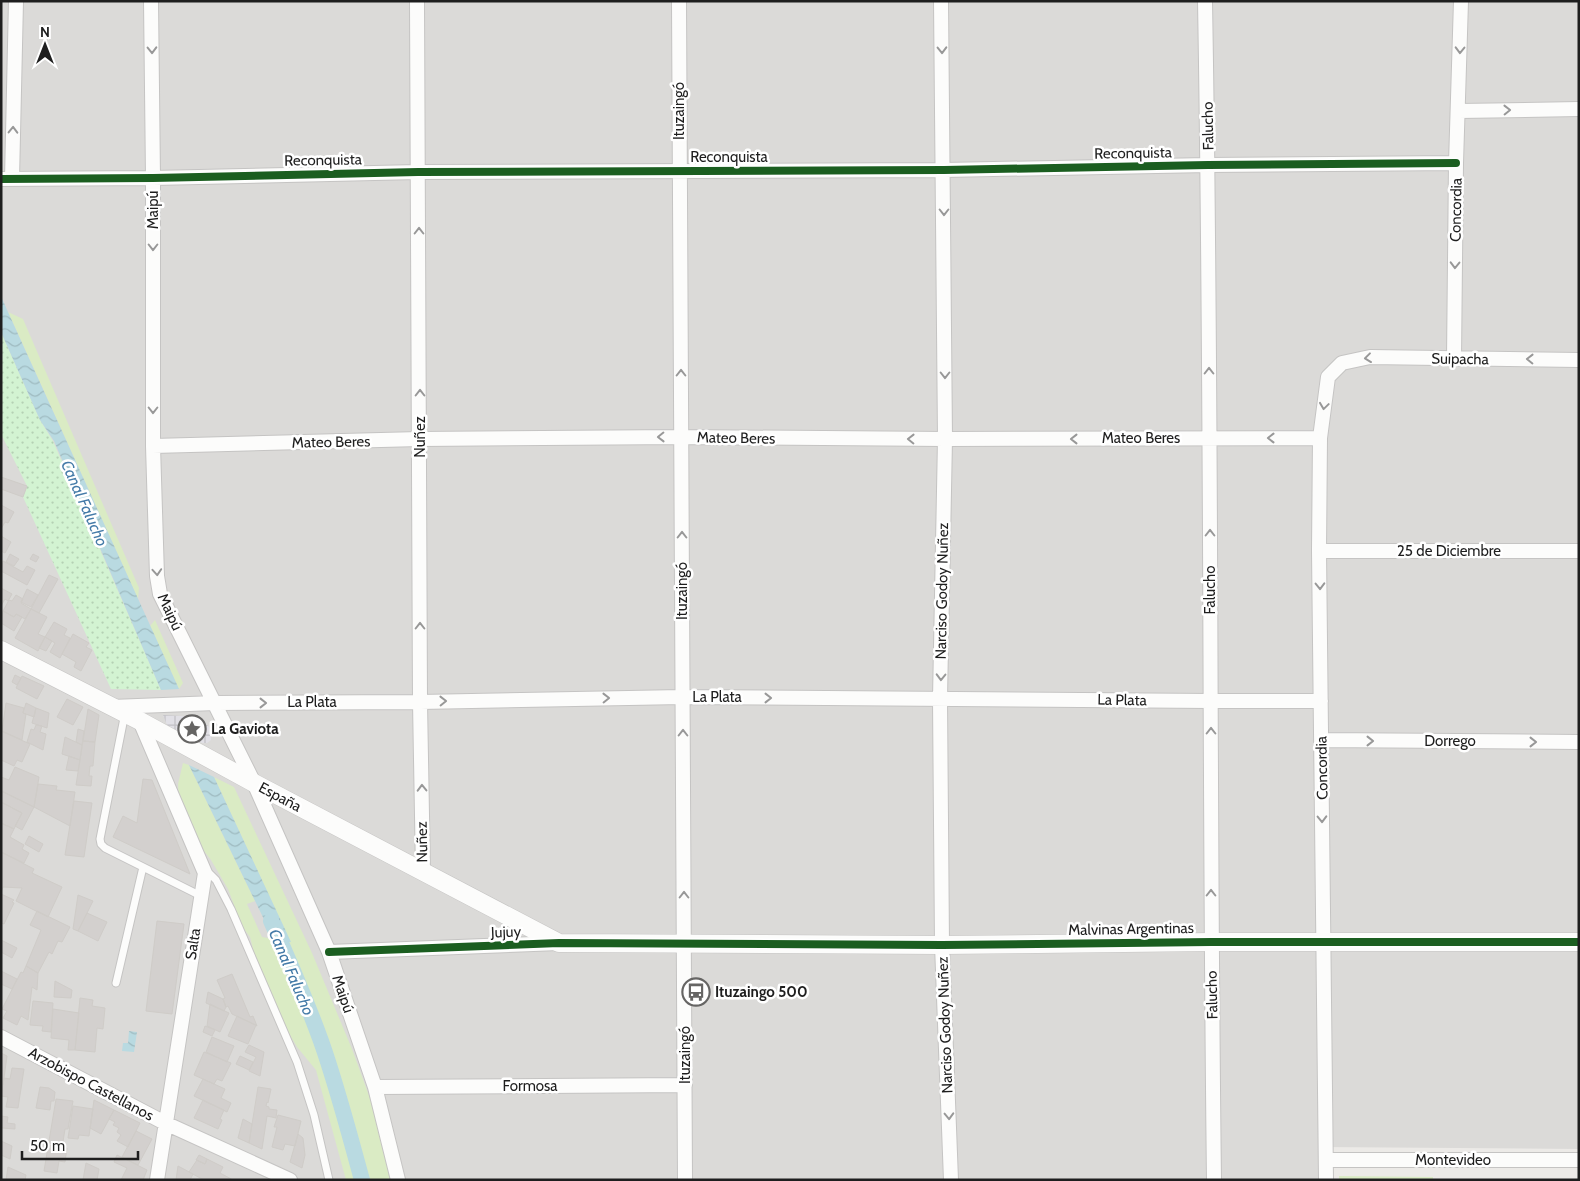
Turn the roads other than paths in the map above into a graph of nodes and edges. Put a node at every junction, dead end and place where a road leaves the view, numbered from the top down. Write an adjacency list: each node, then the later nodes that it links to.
1 (16, 1): 16 (street, one-way to 1)
2 (151, 1): 15 (street, Maipú, one-way to 15)
3 (417, 1): 14 (street, Nuñez)
4 (679, 1): 12 (street, Ituzaingó)
5 (941, 1): 13 (street, Narciso Godoy Nuñez, one-way to 13)
6 (1205, 1): 11 (street, Falucho)
7 (1461, 1): 9 (street, Concordia, one-way to 9)
8 (1579, 109): 9 (street, one-way to 8)
9 (1459, 111): 10 (street, Concordia)
10 (1456, 163): 11 (street, Reconquista); 17 (street, Concordia, one-way to 17)
11 (1208, 165): 13 (street, Reconquista); 21 (street, Falucho, one-way to 11)
12 (680, 170): 13 (street, Reconquista); 14 (street, Reconquista); 20 (street, Ituzaingó, one-way to 12)
13 (944, 170): 24 (street, Narciso Godoy Nuñez, one-way to 24)
14 (418, 172): 15 (street, Reconquista); 23 (street, Nuñez, one-way to 14)
15 (153, 178): 16 (street, Reconquista); 25 (street, Maipú, one-way to 25)
16 (6, 179)
17 (1454, 359): 18 (street, Suipacha, one-way to 17); 19 (street, Suipacha, one-way to 19)
18 (1579, 360)
19 (1342, 363): 22 (street, Concordia, one-way to 22)
20 (681, 437): 23 (street, Mateo Beres, one-way to 23); 24 (street, Mateo Beres, one-way to 20); 29 (street, Ituzaingó, one-way to 20)
21 (1210, 438): 22 (street, Mateo Beres, one-way to 21); 24 (street, Mateo Beres, one-way to 24); 31 (street, Falucho, one-way to 21)
22 (1320, 438): 26 (street, Concordia)
23 (420, 440): 25 (street, Mateo Beres); 33 (street, Nuñez, one-way to 23)
24 (945, 440): 30 (street, Narciso Godoy Nuñez, one-way to 30)
25 (152, 446): 34 (street, Maipú, one-way to 34)
26 (1319, 551): 27 (street, 25 de Diciembre); 32 (street, Concordia, one-way to 32)
27 (1579, 551)
28 (1, 650): 35 (street, España)
29 (682, 697): 30 (street, La Plata, one-way to 30); 33 (street, La Plata, one-way to 29); 47 (street, Ituzaingó, one-way to 29)
30 (940, 698): 31 (street, La Plata); 48 (street, Narciso Godoy Nuñez)
31 (1211, 701): 32 (street, La Plata); 43 (street, Falucho, one-way to 31)
32 (1321, 701): 36 (street, Concordia)
33 (420, 702): 34 (street, La Plata, one-way to 33); 40 (street, Nuñez, one-way to 33)
34 (215, 703): 35 (street, La Plata); 38 (street, Maipú)
35 (126, 713): 38 (street, España); 39 (lane); 41 (street)
36 (1321, 740): 37 (street, Dorrego, one-way to 37); 44 (street, Concordia, one-way to 44)
37 (1579, 742)
38 (254, 783): 40 (street, España); 49 (street, Maipú)
39 (143, 867): 42 (lane); 50 (lane)
40 (423, 872): 46 (street, España)
41 (205, 873): 42 (street, Salta); 59 (lane)
42 (201, 896): 54 (street, Salta)
43 (1211, 942): 44 (street, Malvinas Argentinas); 48 (street, Malvinas Argentinas); 63 (street, Falucho)
44 (1324, 942): 45 (street, Malvinas Argentinas); 55 (street, Concordia)
45 (1579, 942)
46 (559, 944): 47 (street, Jujuy); 49 (street, Jujuy)
47 (684, 944): 48 (street, Malvinas Argentinas); 52 (street, Ituzaingó)
48 (942, 945): 62 (street, Narciso Godoy Nuñez, one-way to 62)
49 (329, 952): 53 (street, Maipú)
50 (116, 983)
51 (1, 1037): 54 (street, Arzobispo Castellanos)
52 (685, 1085): 53 (street, Formosa); 61 (street, Ituzaingó)
53 (375, 1087): 60 (street, Maipú)
54 (166, 1123): 57 (street, Salta); 58 (street, Arzobispo Castellanos)
55 (1326, 1160): 56 (street, Montevideo); 64 (street, Concordia)
56 (1579, 1160)
57 (158, 1180)
58 (290, 1180)
59 (329, 1180)
60 (398, 1180)
61 (685, 1180)
62 (951, 1180)
63 (1214, 1180)
64 (1326, 1180)

